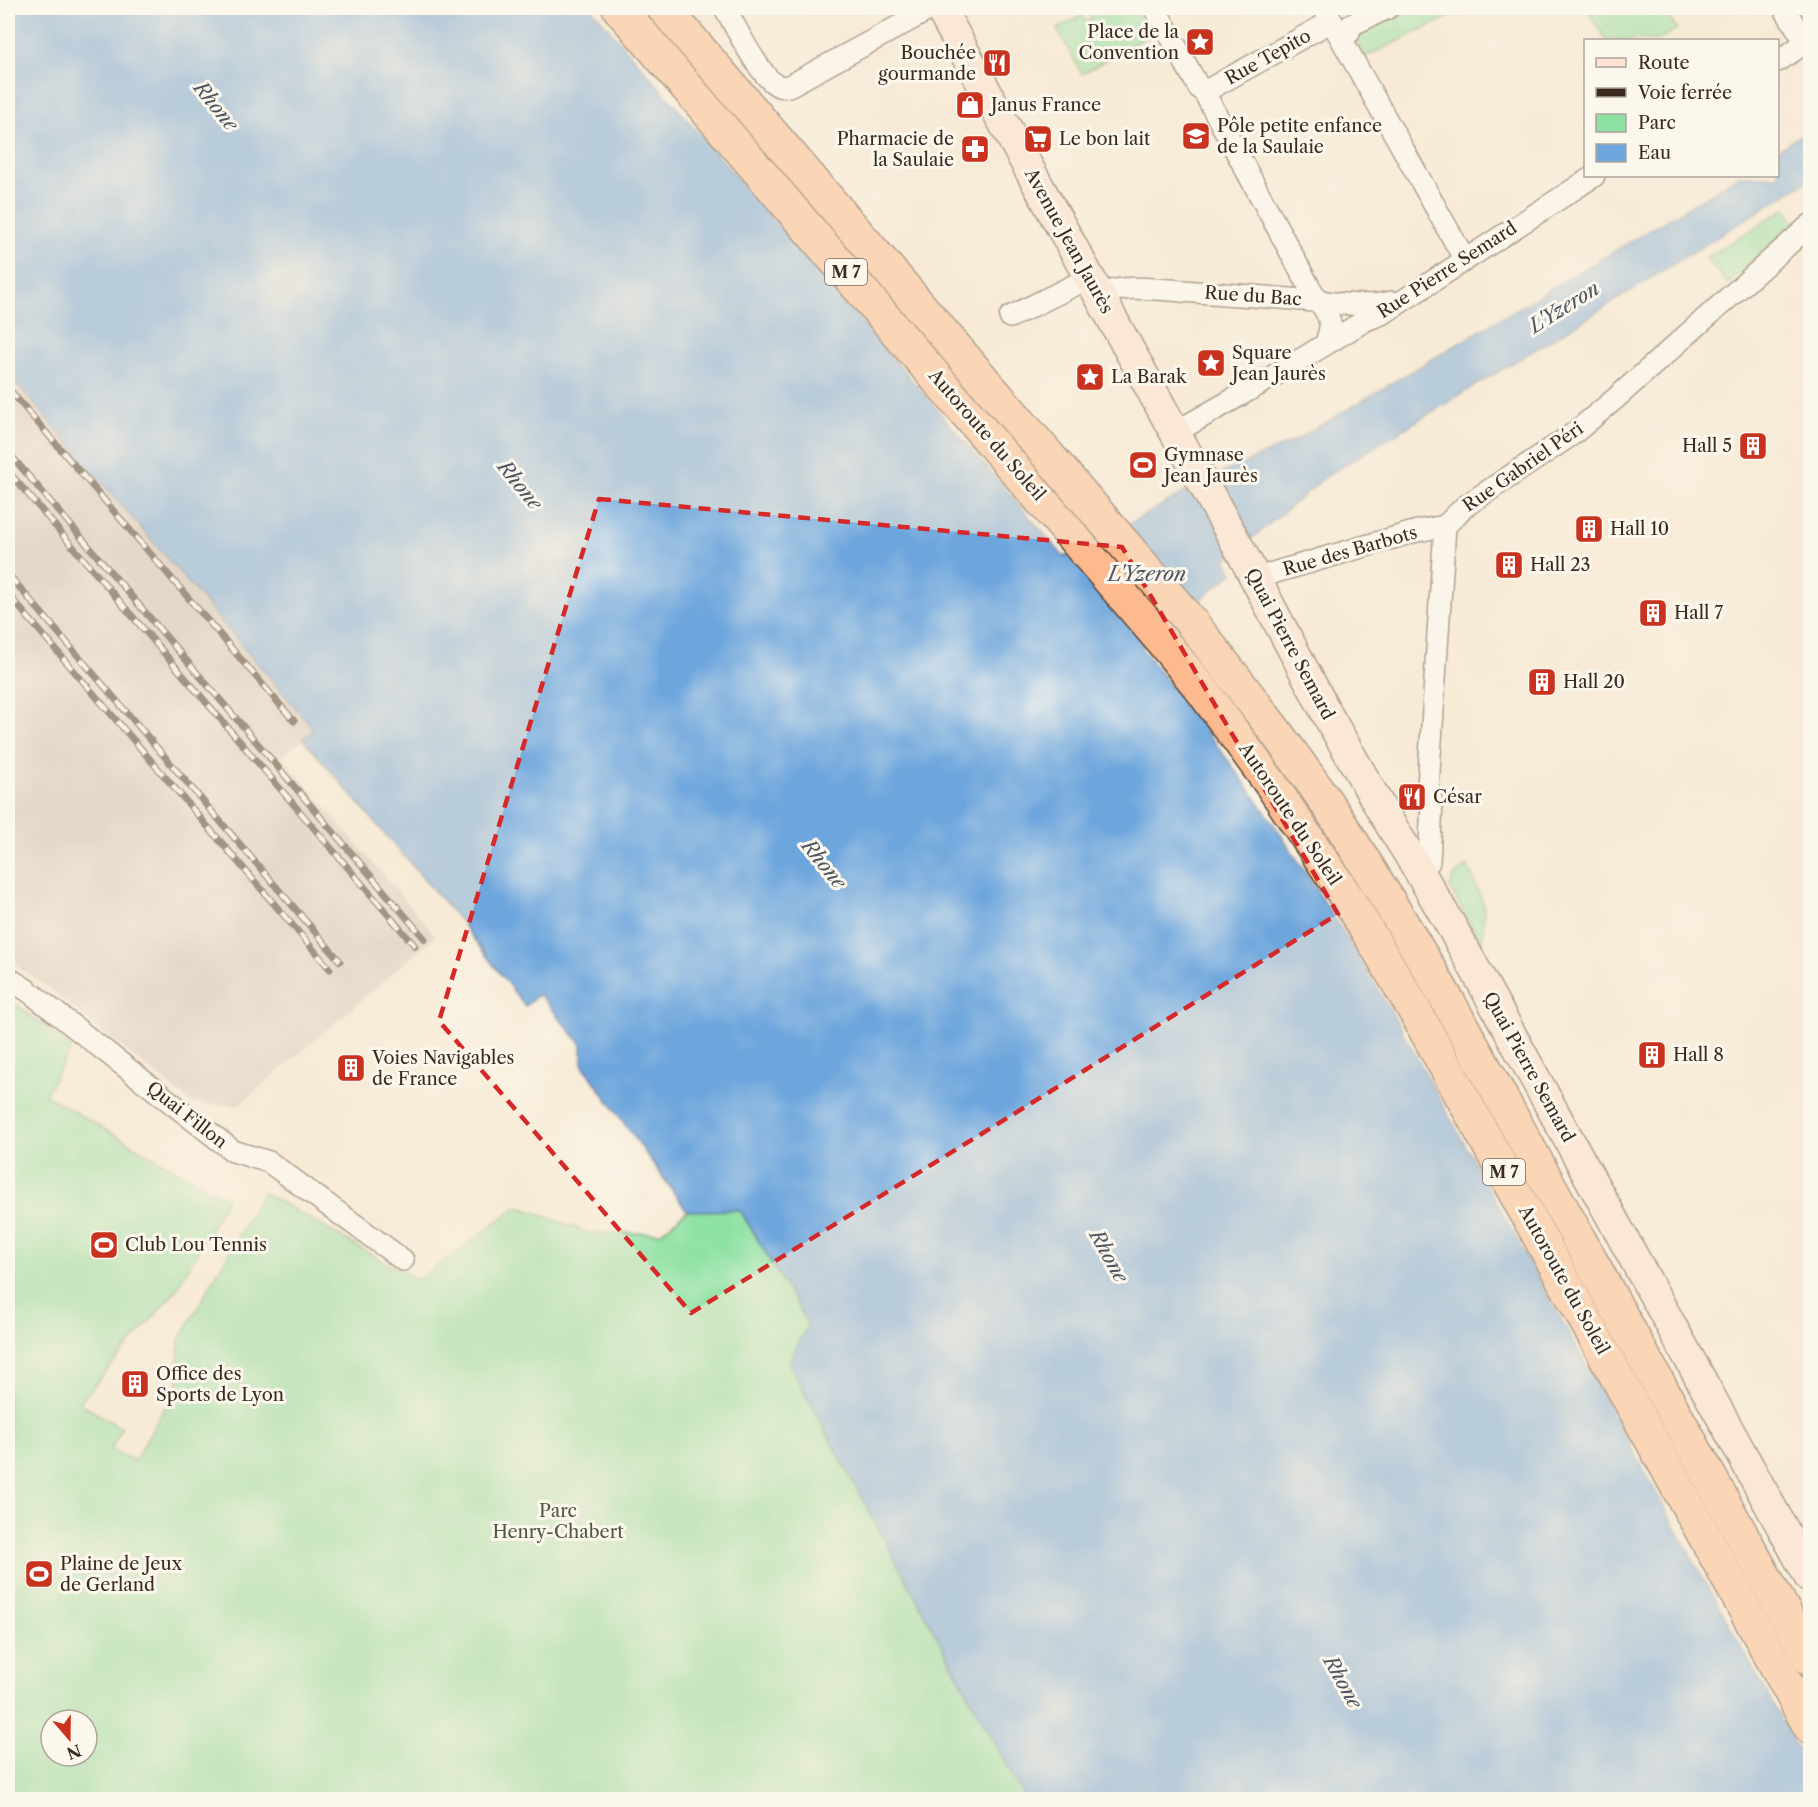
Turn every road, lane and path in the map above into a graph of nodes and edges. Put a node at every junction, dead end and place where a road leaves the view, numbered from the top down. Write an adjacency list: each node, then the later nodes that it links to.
1 (618, 8): 30 (highway, Autoroute du Soleil / M 7)
2 (664, 8): 29 (highway, Autoroute du Soleil / M 7)
3 (725, 8): 4 (street)
4 (932, 8)
5 (940, 8): 16 (main road, Avenue Jean Jaurès)
6 (1155, 8): 12 (street)
7 (1388, 8): 9 (street, Rue Tepito)
8 (1784, 8): 10 (street)
9 (1335, 21): 12 (street, Rue Tepito); 15 (street)
10 (1808, 42): 11 (street)
11 (1779, 60)
12 (1204, 93): 18 (street)
13 (1592, 177): 15 (street, Rue Pierre Semard)
14 (1810, 225): 23 (street, Rue Gabriel Péri)
15 (1465, 260): 17 (street, Rue Pierre Semard)
16 (1094, 286): 18 (street, Rue du Bac); 19 (street, Rue du Bac); 21 (main road, Avenue Jean Jaurès)
17 (1408, 299): 18 (street, Rue du Bac); 20 (street, Rue Pierre Semard)
18 (1317, 301): 20 (street)
19 (1010, 317)
20 (1326, 343): 21 (street, Rue Pierre Semard)
21 (1174, 433): 22 (main road, Avenue Jean Jaurès)
22 (1200, 479): 24 (main road, Quai Pierre Semard)
23 (1445, 526): 24 (street, Rue des Barbots); 25 (street, Rue Gabriel Péri)
24 (1251, 569): 25 (main road, Quai Pierre Semard)
25 (1418, 869): 28 (main road, Quai Pierre Semard)
26 (8, 978): 27 (street, Quai Fillon)
27 (403, 1260)
28 (1810, 1578)
29 (1810, 1659)
30 (1810, 1726)

